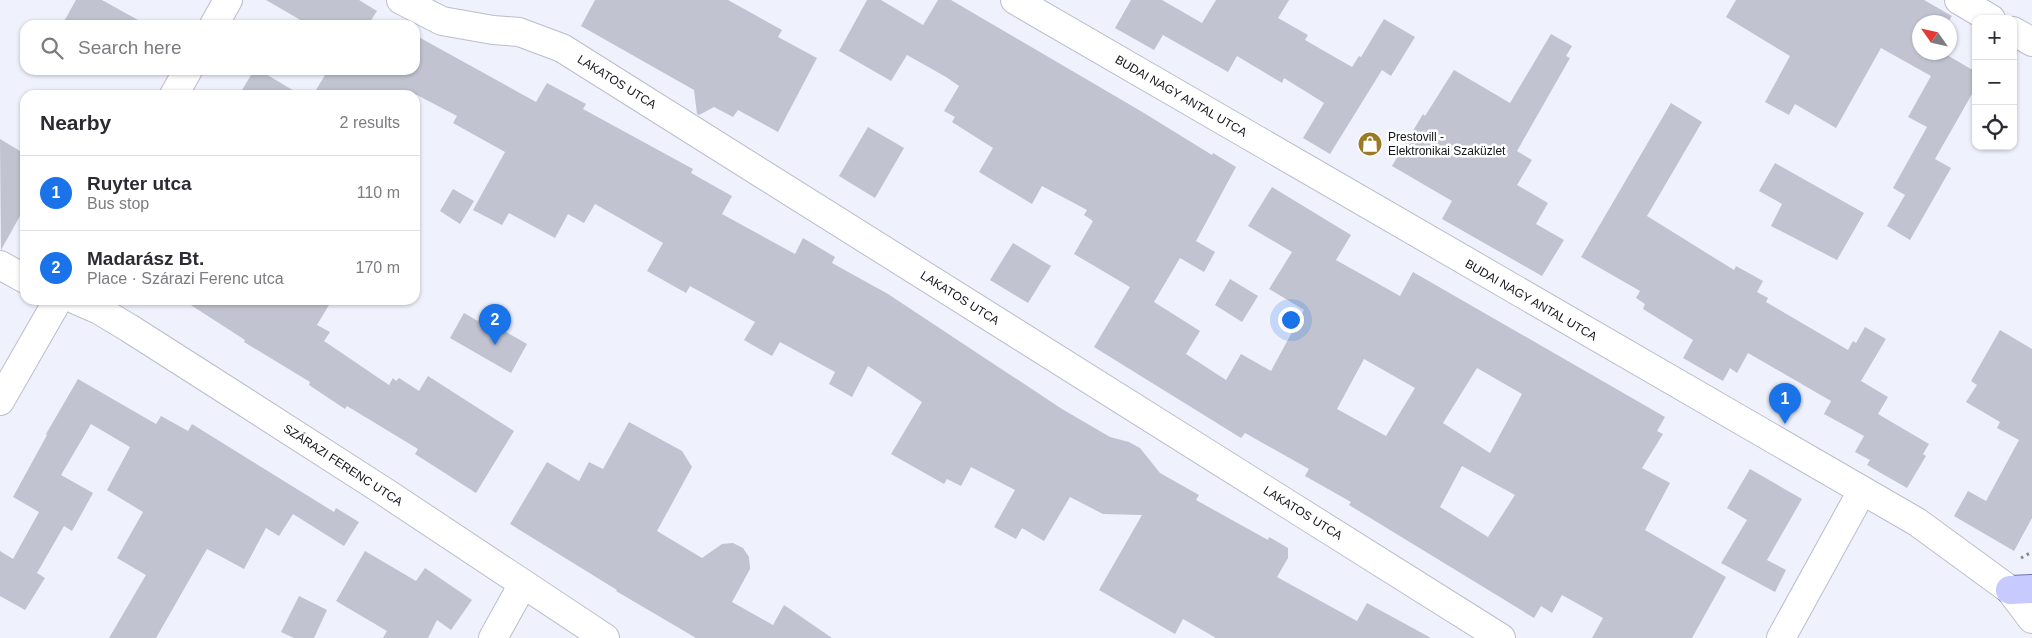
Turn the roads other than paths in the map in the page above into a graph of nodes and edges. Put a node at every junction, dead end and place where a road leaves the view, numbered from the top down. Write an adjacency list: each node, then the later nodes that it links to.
1 (228, 0): 6 (street)
2 (401, 0): 22 (street, LAKATOS UTCA)
3 (1015, 0): 16 (street, BUDAI NAGY ANTAL UTCA)
4 (1959, 0): 5 (street)
5 (1985, 15)
6 (217, 20)
7 (2017, 33): 8 (street)
8 (2032, 42)
9 (185, 75): 10 (street)
10 (177, 90)
11 (0, 265): 12 (street)
12 (20, 276)
13 (55, 305): 15 (street)
14 (88, 305): 17 (street, SZÁRAZI FERENC UTCA)
15 (0, 401)
16 (1862, 492): 18 (street, BUDAI NAGY ANTAL UTCA); 23 (street)
17 (523, 584): 20 (street); 21 (street, SZÁRAZI FERENC UTCA)
18 (2021, 589): 19 (street, BUDAI NAGY ANTAL UTCA)
19 (2032, 618)
20 (493, 638)
21 (605, 638)
22 (1502, 638)
23 (1781, 638)

